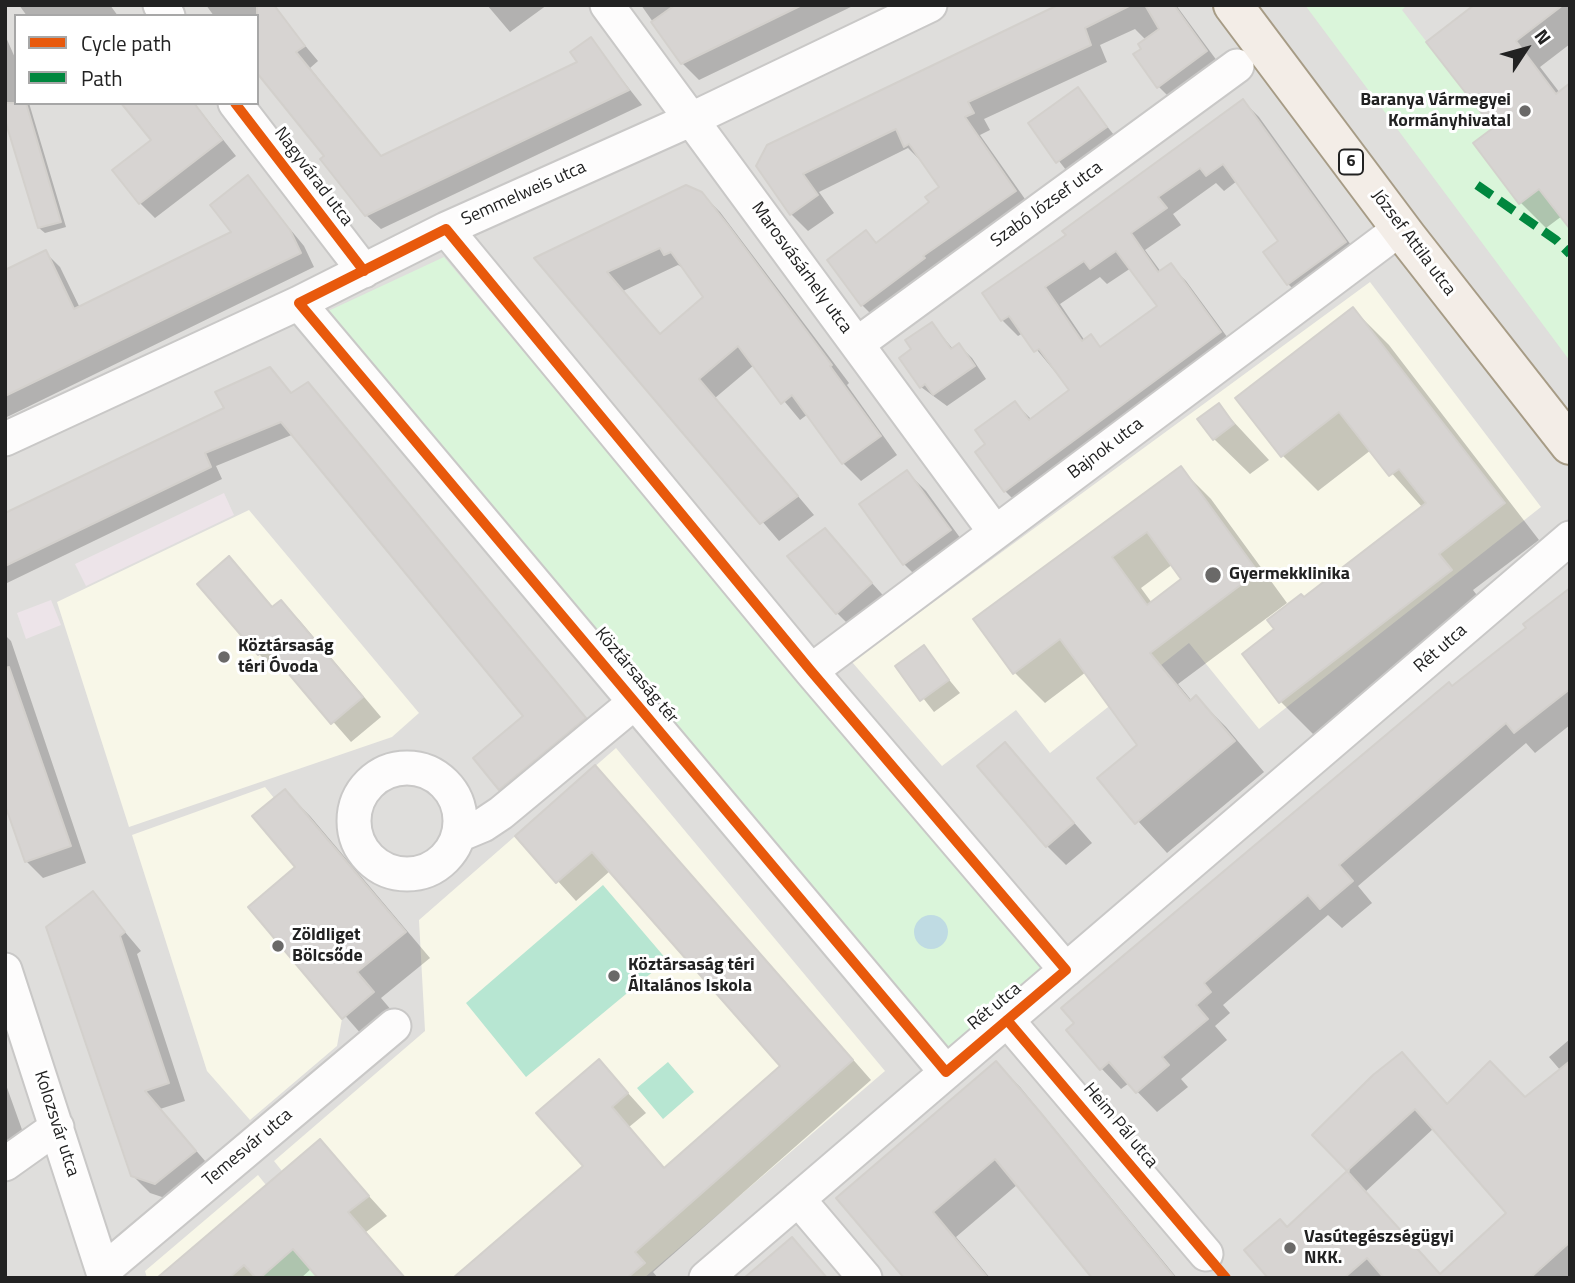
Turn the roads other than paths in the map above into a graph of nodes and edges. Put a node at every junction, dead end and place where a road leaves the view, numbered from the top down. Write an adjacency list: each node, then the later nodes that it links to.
1 (607, 5): 6 (street, Marosvásárhely utca)
2 (930, 5): 6 (street, Semmelweis utca)
3 (1233, 5): 7 (main road, József Attila utca / 6)
4 (1237, 66): 11 (street, Szabó József utca)
5 (237, 105): 9 (street, Nagyvárad utca)
6 (692, 119): 8 (street, Semmelweis utca); 11 (street, Marosvásárhely utca)
7 (1401, 228): 13 (main road, József Attila utca / 6); 14 (street, Bajnok utca)
8 (446, 229): 9 (street, Semmelweis utca); 16 (street)
9 (364, 271): 10 (street, Semmelweis utca)
10 (299, 303): 12 (street, Semmelweis utca); 17 (street, Köztársaság tér)
11 (857, 344): 14 (street, Marosvásárhely utca)
12 (5, 439)
13 (1570, 445)
14 (995, 532): 16 (street, Bajnok utca)
15 (1570, 538): 20 (street, Rét utca)
16 (811, 670): 20 (street)
17 (635, 702): 18 (street, Köztársaság tér); 23 (street, Köztársaság tér)
18 (459, 835)
19 (5, 970): 24 (street, Kolozsvár utca)
20 (1066, 970): 21 (street, Rét utca)
21 (1007, 1020): 23 (street, Rét utca); 27 (street, Heim Pál utca)
22 (394, 1026): 28 (street, Temesvár utca)
23 (946, 1072): 26 (street, Rét utca)
24 (57, 1127): 25 (street); 28 (street, Kolozsvár utca)
25 (5, 1164)
26 (798, 1199): 29 (street, Rét utca); 30 (street)
27 (1206, 1254)
28 (104, 1274)
29 (706, 1278)
30 (865, 1278)

